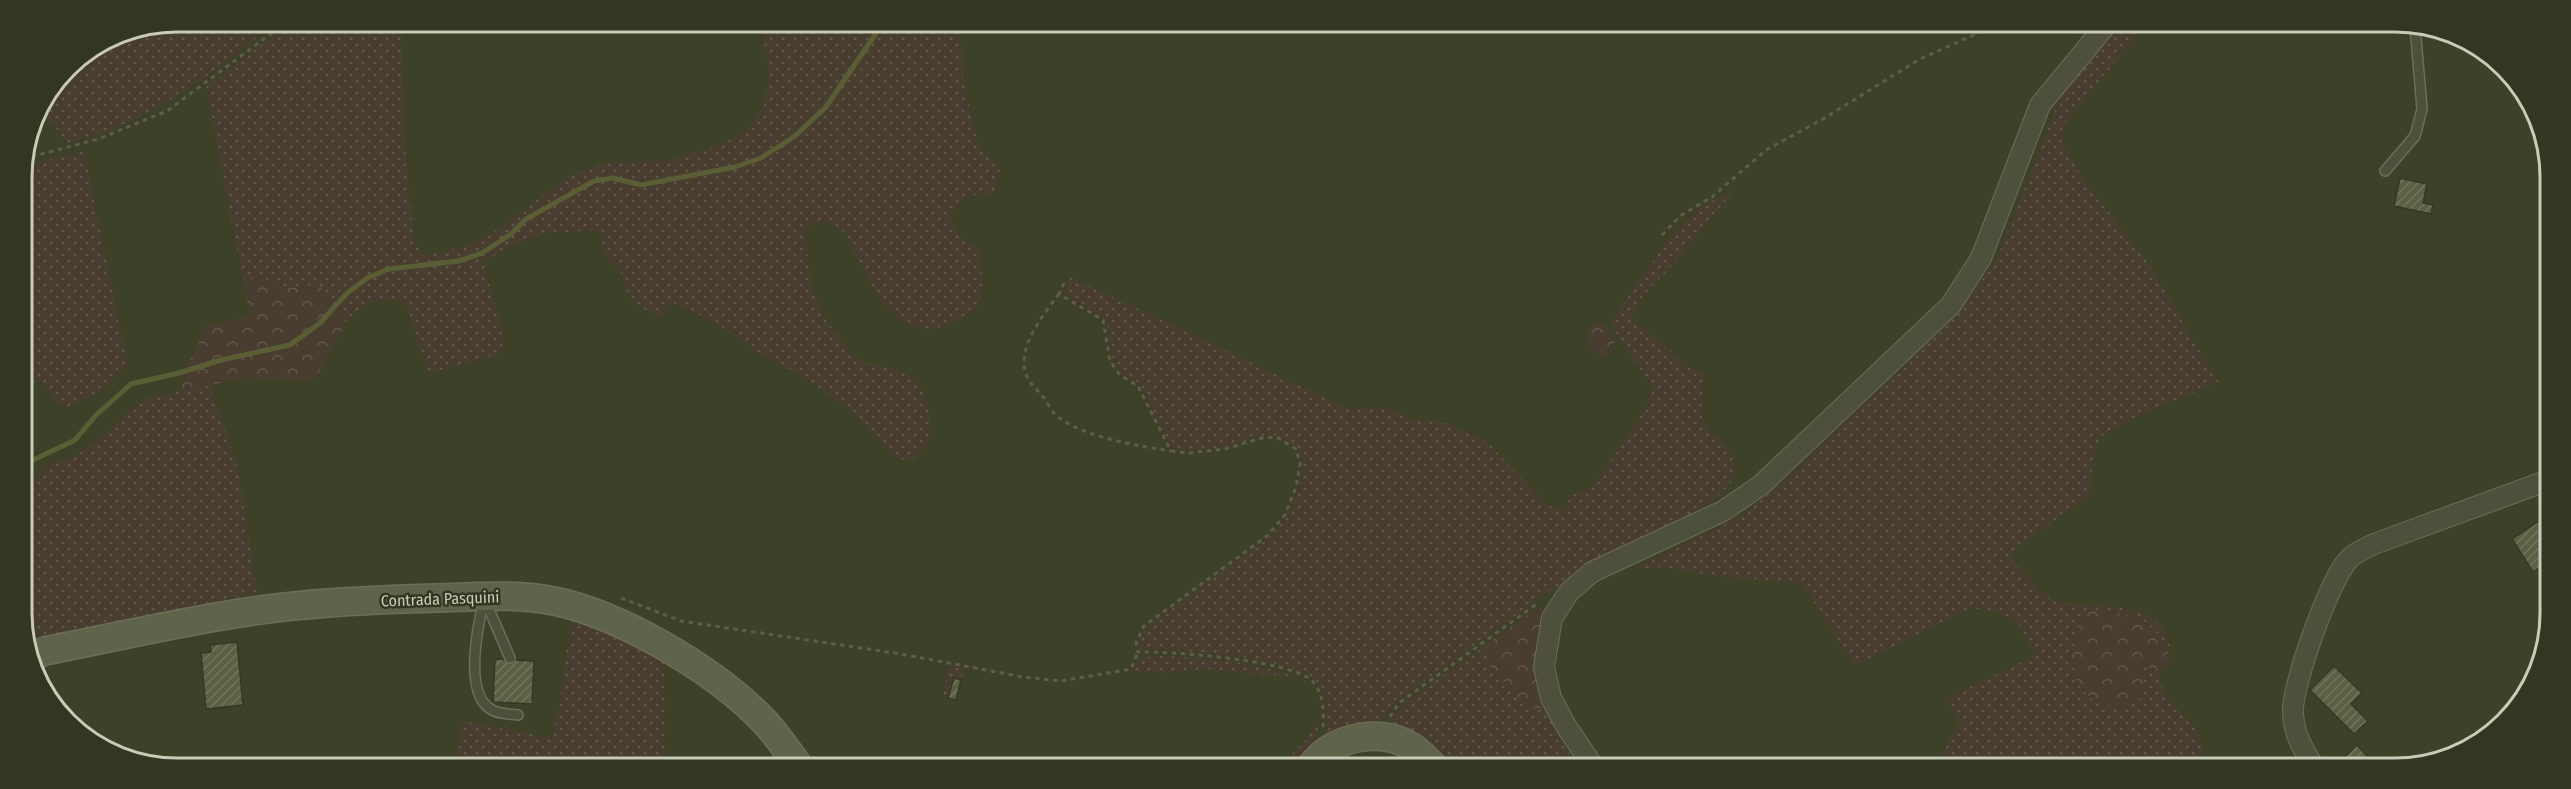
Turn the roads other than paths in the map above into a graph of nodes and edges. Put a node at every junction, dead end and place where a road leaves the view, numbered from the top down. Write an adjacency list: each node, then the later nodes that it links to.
1 (2101, 32): 11 (street)
2 (2416, 33): 3 (lane)
3 (2385, 171)
4 (2540, 483): 12 (street)
5 (484, 597): 6 (street, Contrada Pasquini); 7 (lane); 8 (lane); 13 (street, Contrada Pasquini)
6 (38, 654)
7 (510, 658)
8 (518, 715)
9 (1321, 757): 10 (street)
10 (1424, 757)
11 (1587, 757)
12 (2307, 757)
13 (793, 758)

